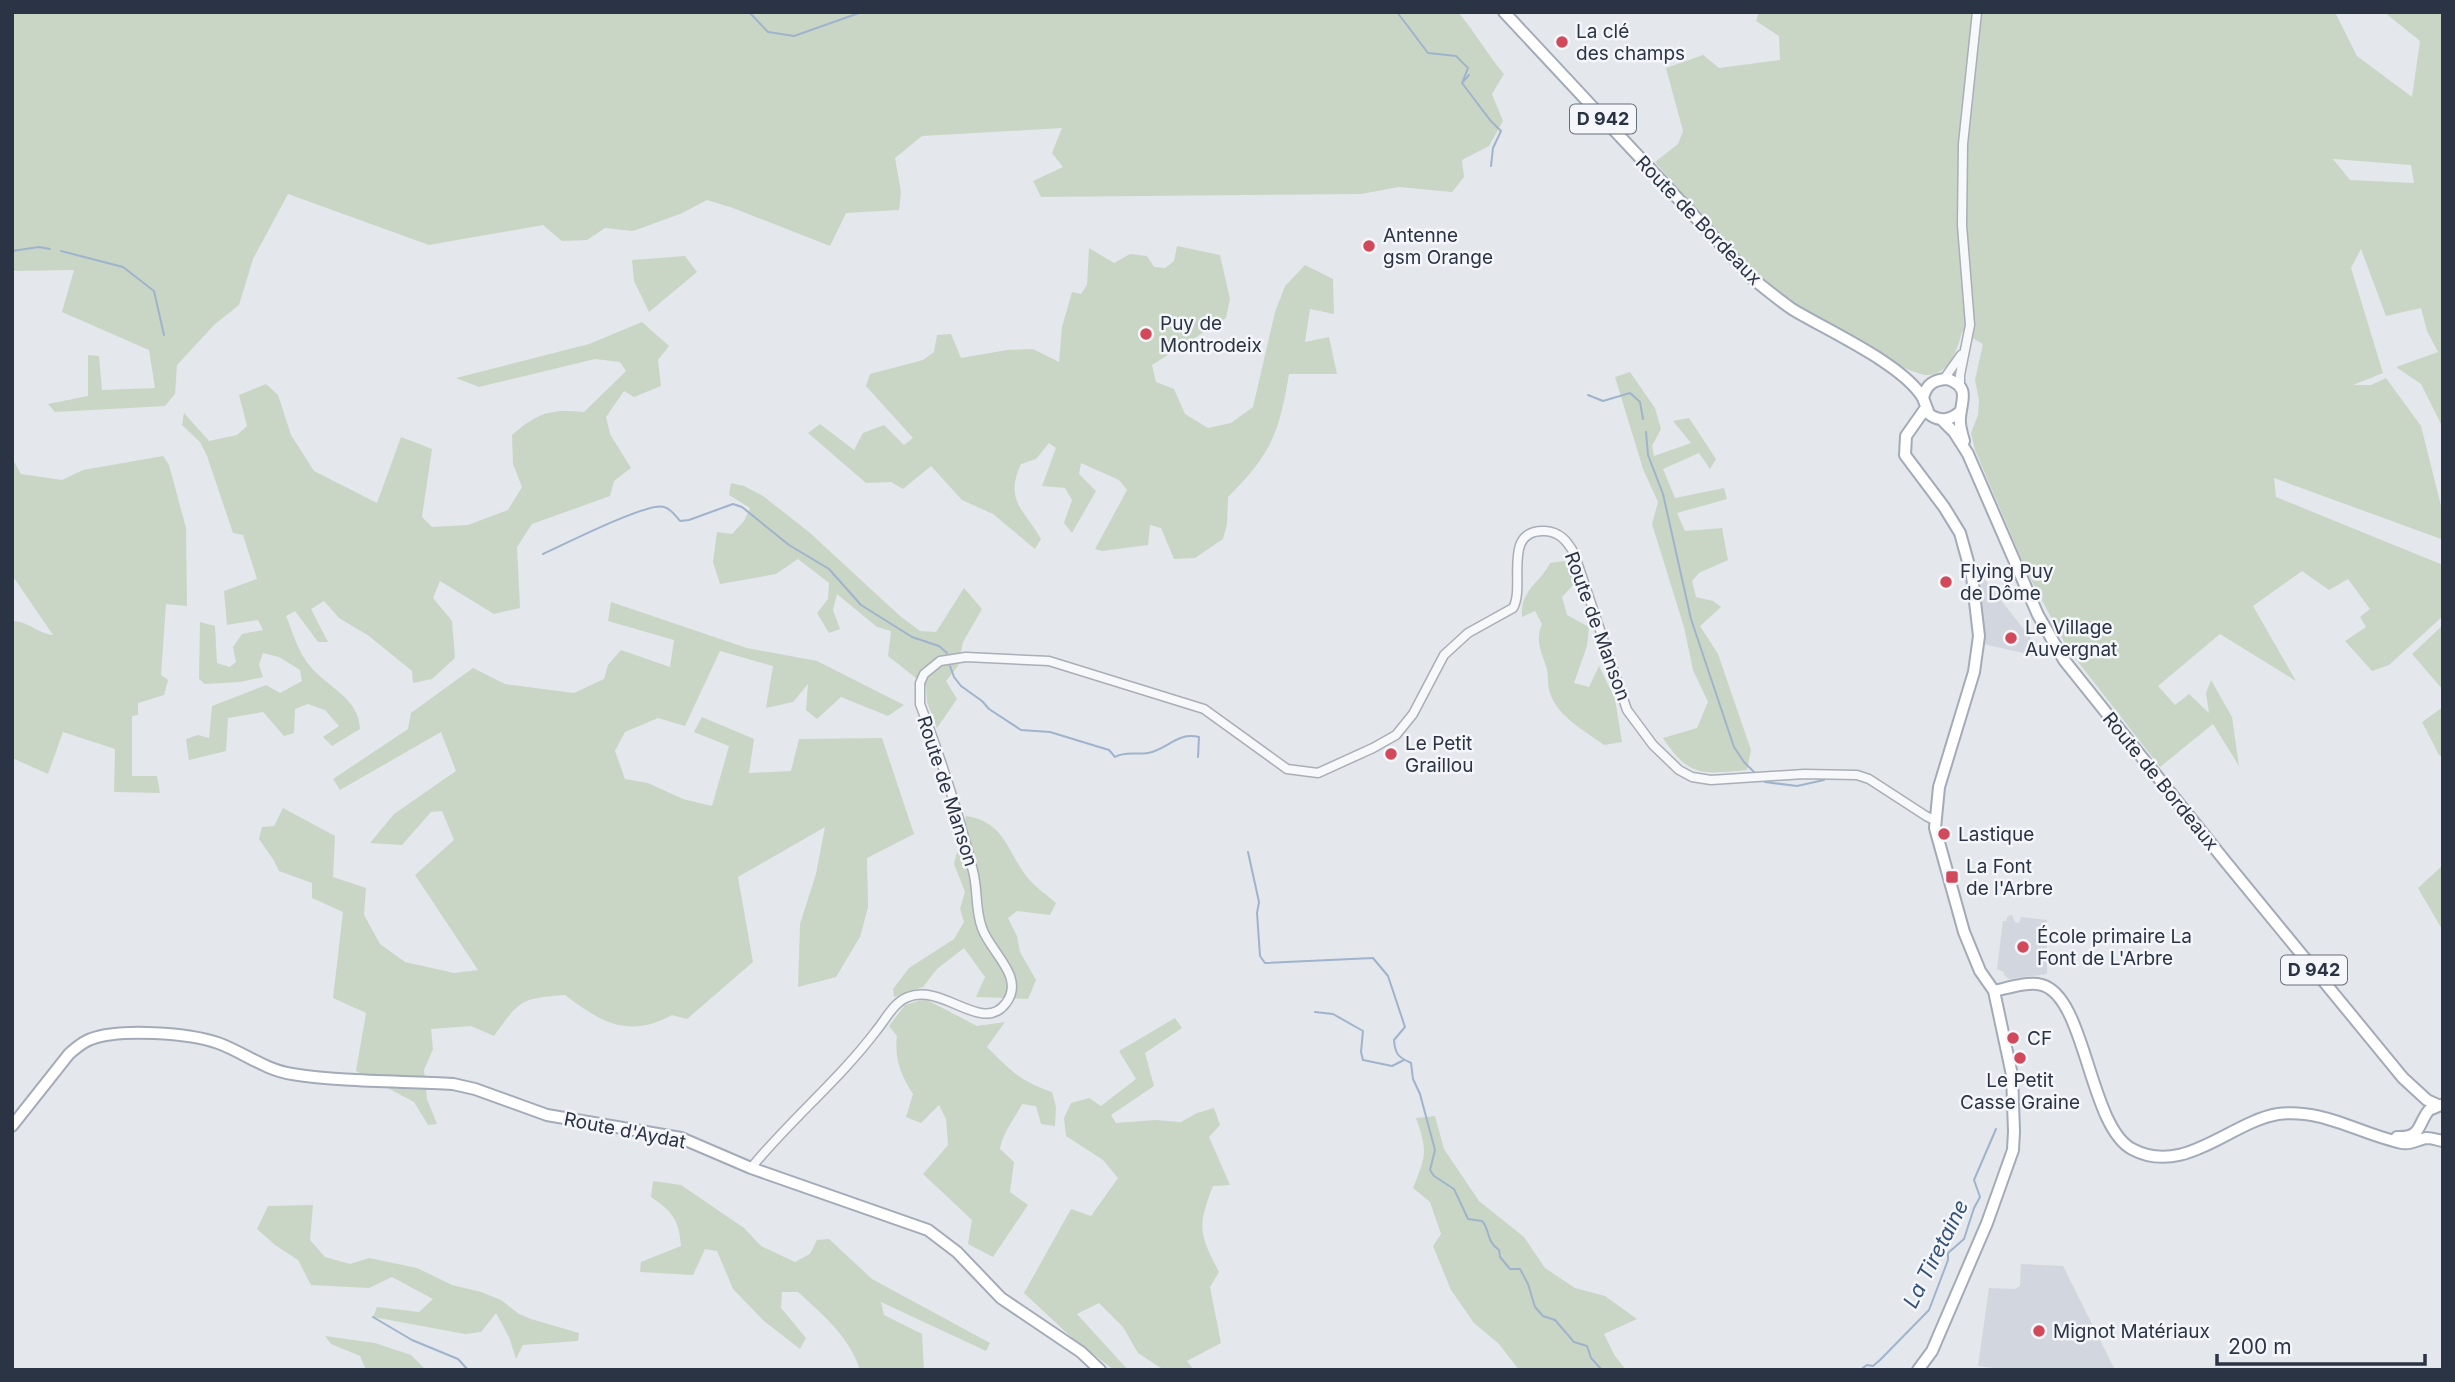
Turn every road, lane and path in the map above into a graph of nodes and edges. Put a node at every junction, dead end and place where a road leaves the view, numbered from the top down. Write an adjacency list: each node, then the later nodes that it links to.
1 (1504, 12): 4 (main road, Route de Bordeaux / D 942)
2 (1977, 12): 3 (street)
3 (1967, 343): 5 (street); 6 (street)
4 (1889, 367): 5 (main road, Route de Bordeaux / D 942); 7 (main road, Route de Bordeaux / D 942)
5 (1940, 380): 6 (main road); 7 (main road)
6 (1960, 388): 8 (main road)
7 (1924, 404): 9 (main road); 10 (main road)
8 (1961, 411): 9 (main road); 11 (main road, Route de Bordeaux / D 942)
9 (1938, 419): 10 (main road); 11 (main road, Route de Bordeaux / D 942)
10 (1909, 431): 12 (main road)
11 (1968, 454): 14 (main road, Route de Bordeaux / D 942)
12 (1934, 820): 13 (main road); 21 (street, Route de Manson)
13 (1994, 991): 18 (main road); 23 (main road)
14 (2403, 1078): 15 (main road, Route de Bordeaux / D 942); 16 (main road, Route de Bordeaux / D 942)
15 (2441, 1105): 16 (main road)
16 (2424, 1119): 18 (main road); 19 (main road, Route de Bordeaux)
17 (12, 1126): 21 (main road, Route d'Aydat)
18 (2380, 1135): 19 (main road)
19 (2431, 1138): 20 (main road)
20 (2443, 1141)
21 (751, 1168): 22 (main road, Route d'Aydat)
22 (1100, 1370)
23 (1918, 1370)

